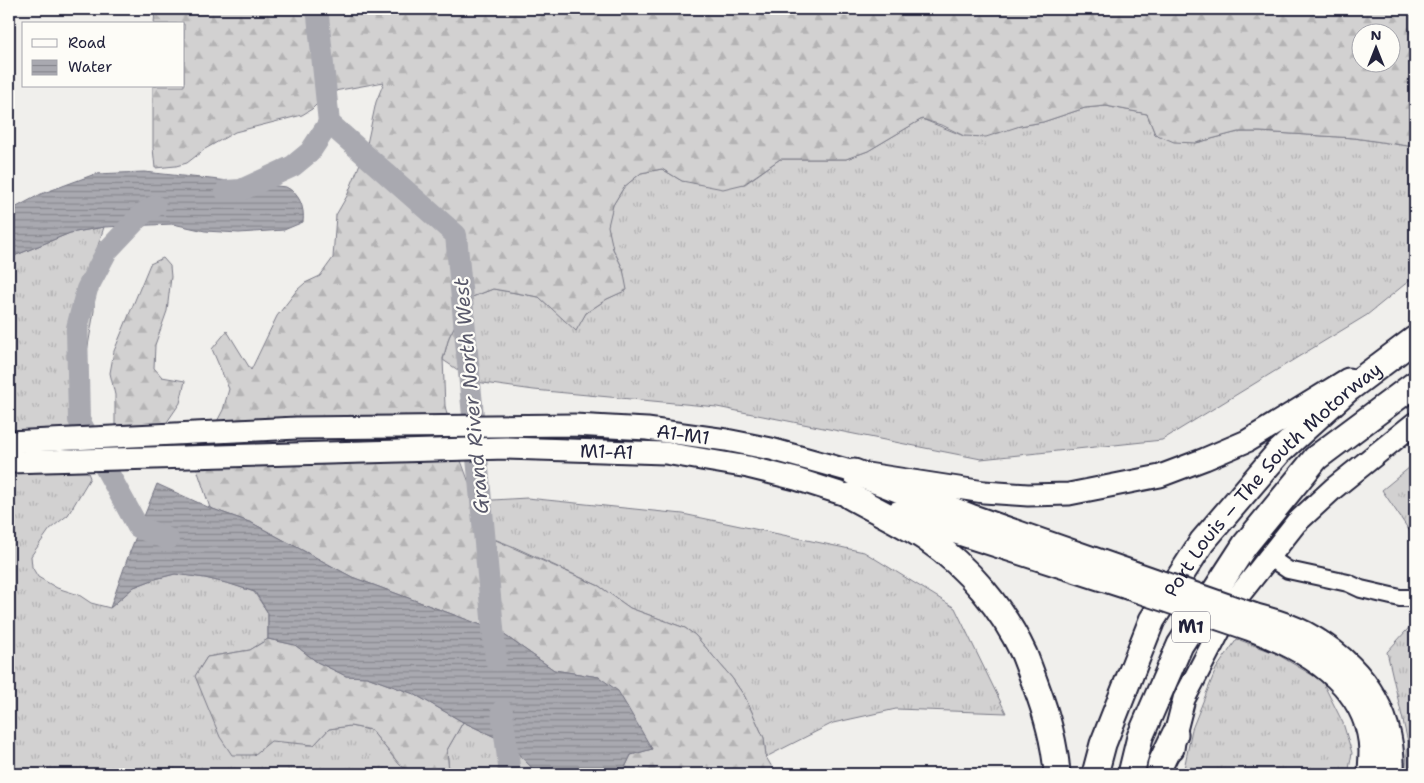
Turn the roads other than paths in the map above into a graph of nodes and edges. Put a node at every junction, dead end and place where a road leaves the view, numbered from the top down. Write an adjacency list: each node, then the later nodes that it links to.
1 (1414, 337): 2 (highway); 15 (highway, Port Louis – The South Motorway / M1)
2 (1360, 372): 7 (main road, A1-M1)
3 (1415, 384): 16 (highway, Port Louis – The South Motorway / M1)
4 (1415, 423): 9 (main road)
5 (9, 442): 7 (main road, A1-M1)
6 (9, 462): 8 (main road, M1-A1)
7 (854, 472): 10 (highway)
8 (850, 496): 10 (main road, M1-A1); 14 (highway)
9 (1269, 557): 11 (street); 13 (main road)
10 (1130, 581): 12 (highway, bridge)
11 (1415, 598)
12 (1252, 623): 19 (main road); 20 (highway)
13 (1175, 734): 17 (highway); 18 (main road)
14 (1057, 774)
15 (1095, 774)
16 (1130, 774)
17 (1159, 774)
18 (1170, 774)
19 (1369, 774)
20 (1391, 774)

